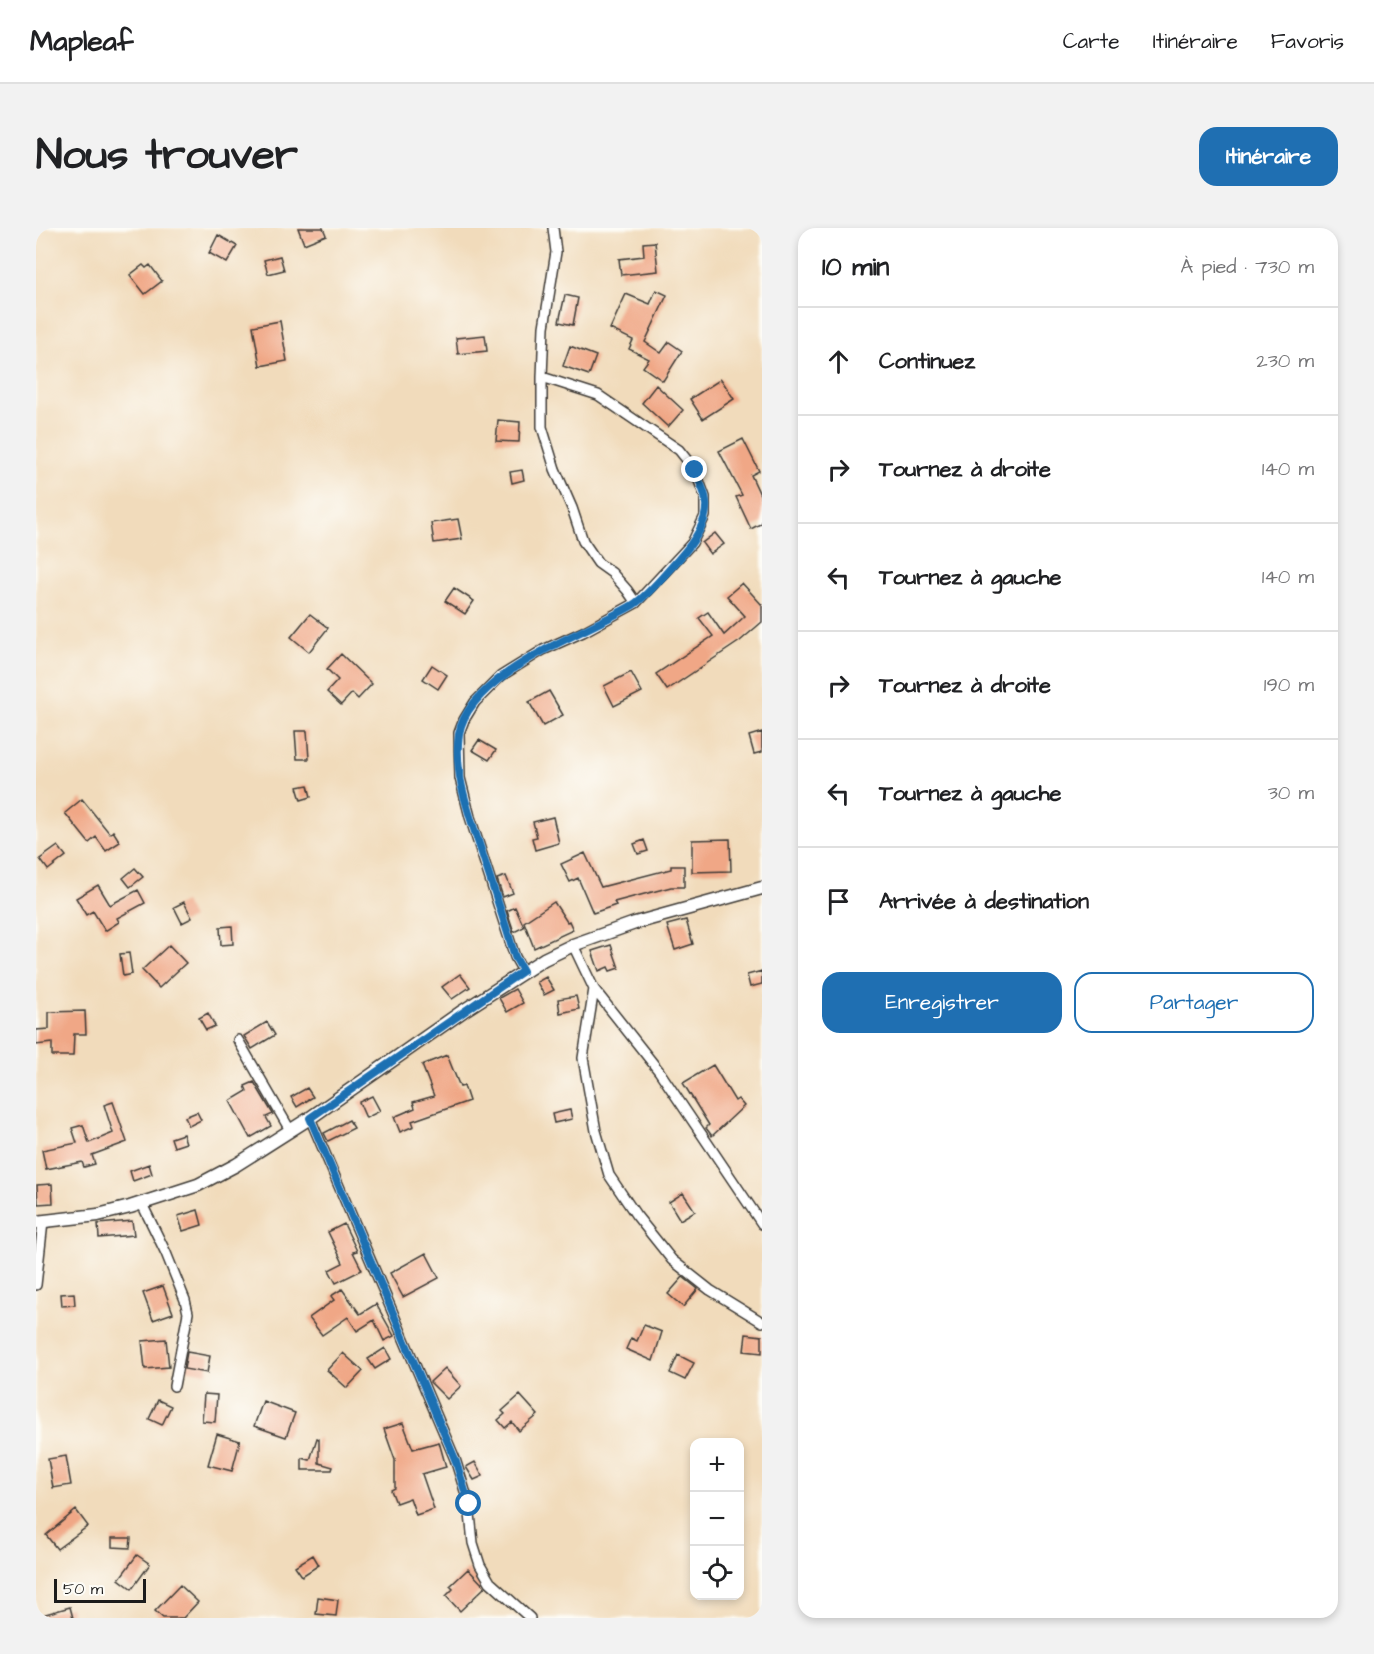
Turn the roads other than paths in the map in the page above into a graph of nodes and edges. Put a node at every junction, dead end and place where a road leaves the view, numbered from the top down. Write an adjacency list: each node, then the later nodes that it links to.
1 (553, 228): 2 (street)
2 (542, 377): 3 (street); 3 (street)
3 (636, 603): 6 (street)
4 (762, 888): 5 (street)
5 (573, 945): 6 (street); 7 (street)
6 (523, 971): 9 (street)
7 (594, 989): 13 (street); 15 (street)
8 (238, 1040): 10 (street)
9 (310, 1118): 10 (street); 17 (street)
10 (290, 1130): 11 (street)
11 (142, 1204): 12 (street); 16 (street)
12 (40, 1222): 14 (street)
13 (762, 1224)
14 (36, 1285)
15 (762, 1322)
16 (174, 1386)
17 (530, 1618)

